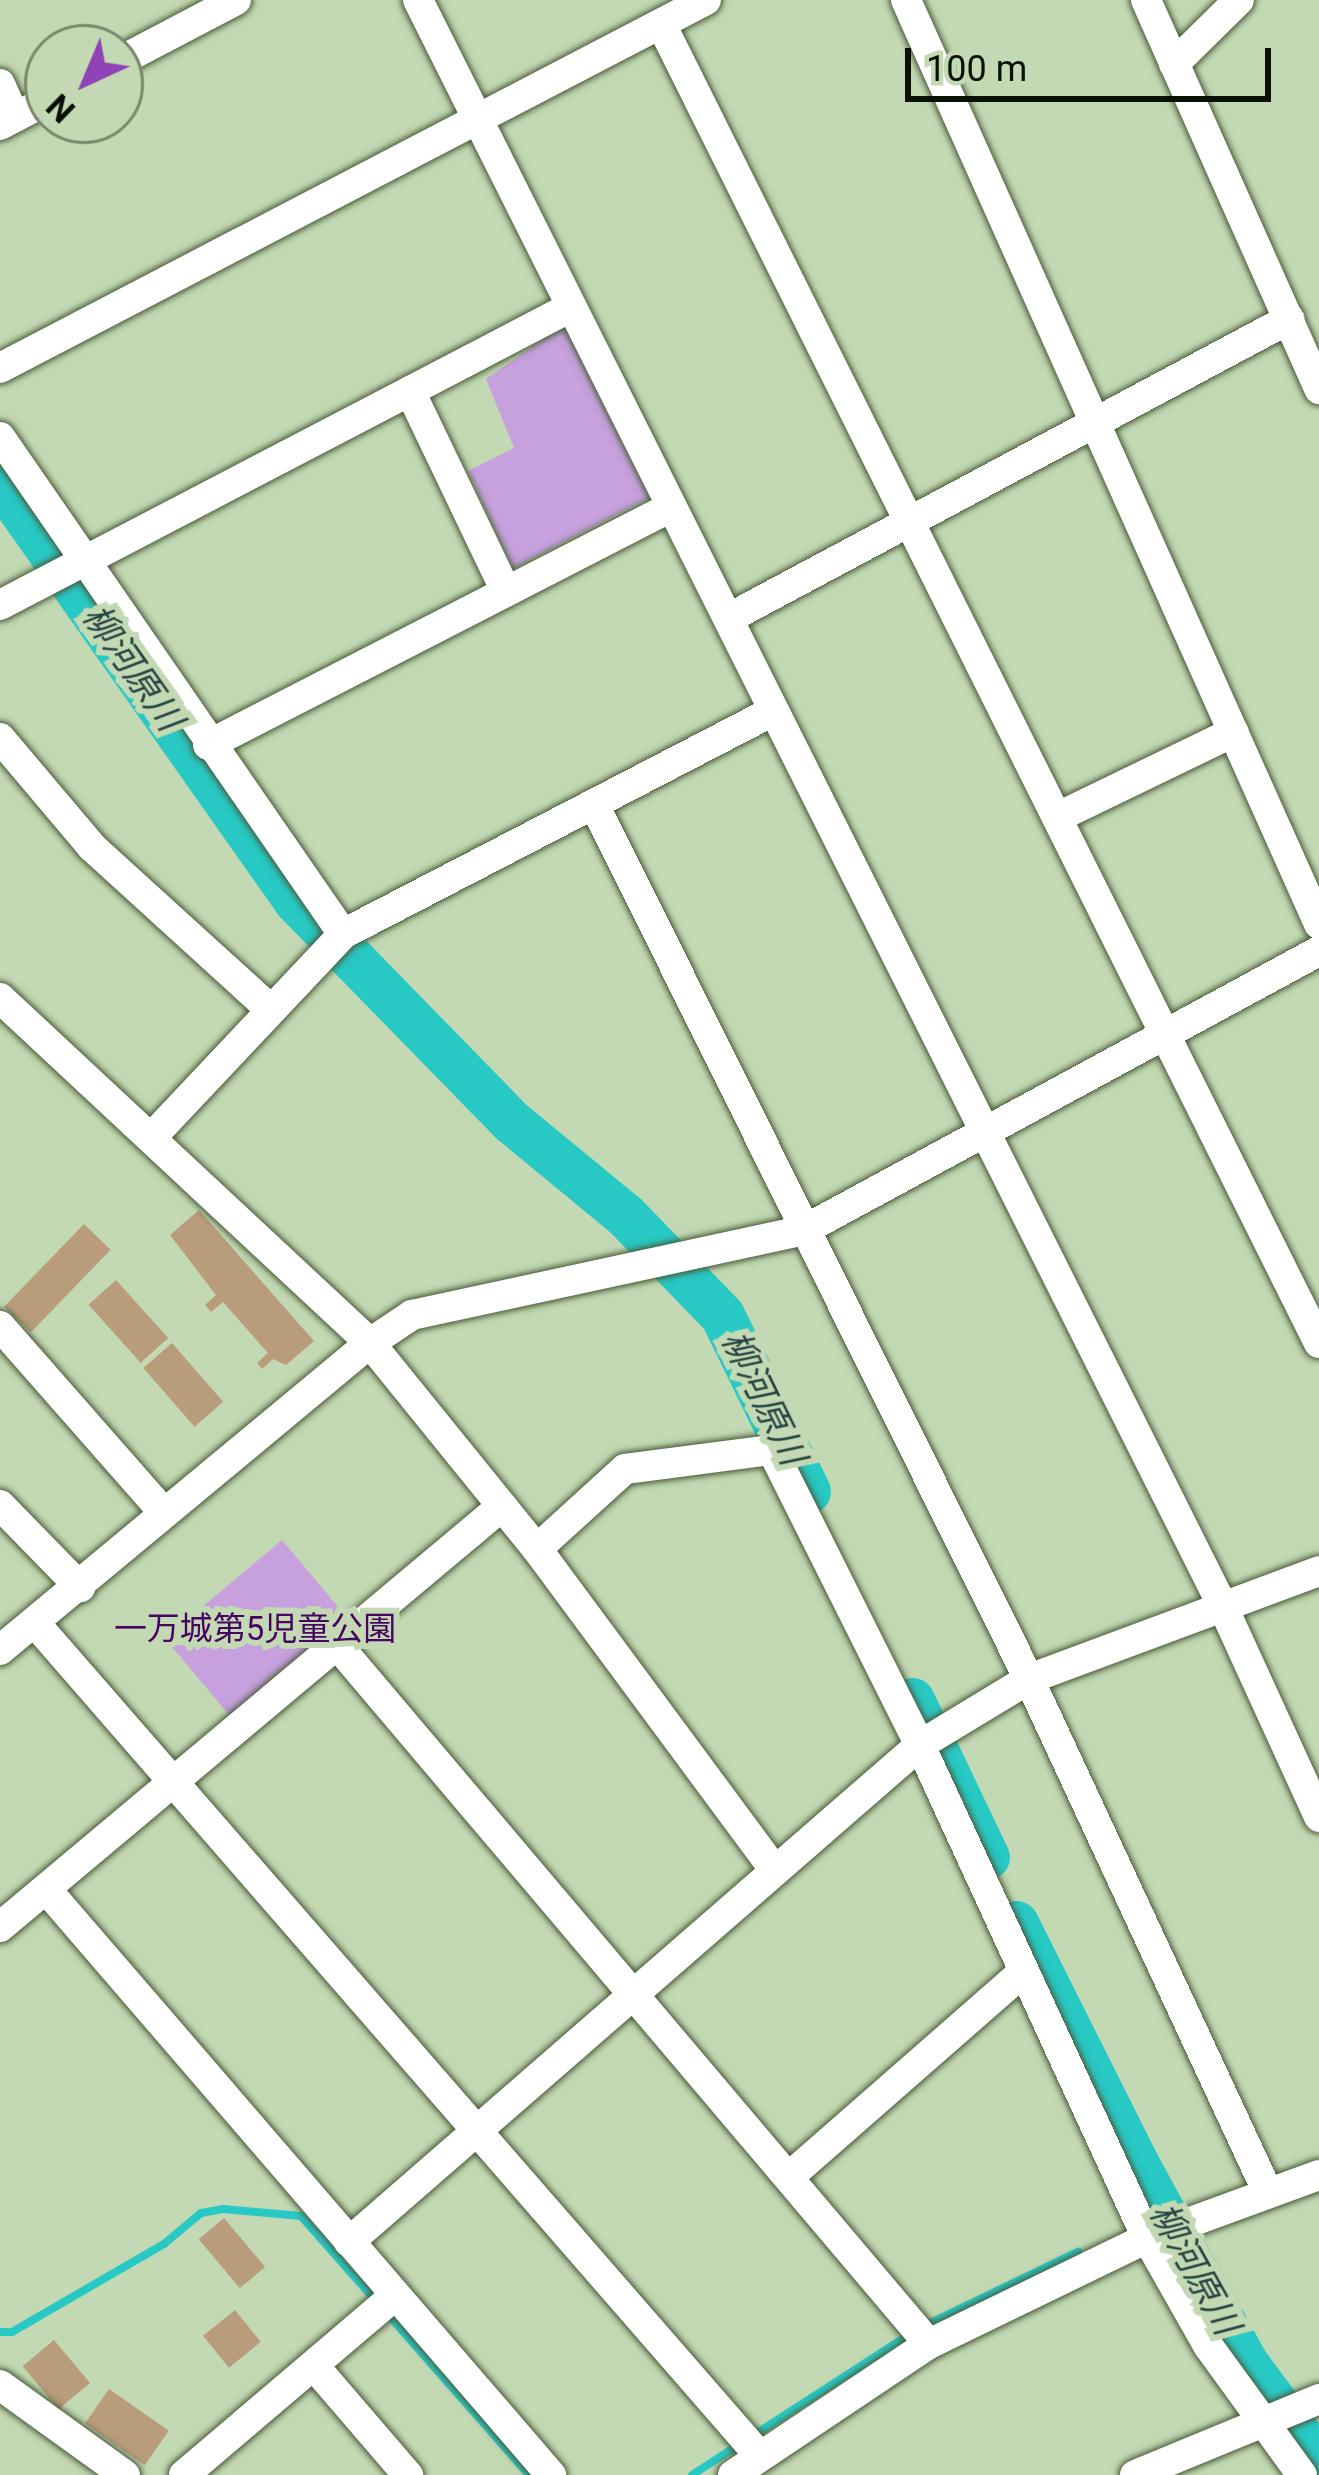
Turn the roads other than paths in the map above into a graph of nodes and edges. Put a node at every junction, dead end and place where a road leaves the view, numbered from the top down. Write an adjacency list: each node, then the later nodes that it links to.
1 (236, 0): 7 (street)
2 (418, 0): 12 (street)
3 (706, 0): 8 (street)
4 (906, 0): 19 (street)
5 (1146, 0): 10 (street)
6 (1239, 0): 10 (street)
7 (186, 12): 9 (street)
8 (661, 24): 12 (street); 22 (street)
9 (144, 44)
10 (1174, 64): 15 (street)
11 (0, 84): 13 (street)
12 (479, 120): 14 (street); 16 (street)
13 (8, 121)
14 (571, 307): 18 (street); 21 (street)
15 (1289, 319): 17 (street); 19 (street)
16 (0, 368)
17 (1319, 389)
18 (410, 391): 23 (street); 24 (street)
19 (1096, 422): 22 (street); 28 (street)
20 (0, 437): 23 (street)
21 (671, 507): 24 (street); 26 (street)
22 (908, 522): 26 (street); 32 (street)
23 (85, 562): 25 (street); 30 (street)
24 (506, 591): 30 (street)
25 (0, 605)
26 (730, 617): 27 (street)
27 (773, 711): 31 (street); 39 (street)
28 (1234, 732): 32 (street); 33 (street)
29 (0, 738): 37 (street)
30 (208, 745): 34 (street)
31 (594, 804): 34 (street); 41 (street)
32 (1058, 817): 38 (street)
33 (1319, 924)
34 (332, 945): 37 (street)
35 (1319, 951): 38 (street)
36 (0, 998): 40 (street)
37 (271, 1010): 40 (street)
38 (1166, 1035): 39 (street); 44 (street)
39 (984, 1128): 41 (street); 51 (street)
40 (151, 1138): 43 (street)
41 (804, 1230): 43 (street); 55 (street)
42 (0, 1326): 47 (street)
43 (370, 1343): 46 (street); 47 (street)
44 (1319, 1343)
45 (0, 1505): 50 (street)
46 (502, 1506): 48 (street); 53 (street)
47 (164, 1514): 50 (street)
48 (537, 1550): 56 (street); 59 (street)
49 (1319, 1571): 51 (street)
50 (80, 1587): 52 (street)
51 (1223, 1607): 55 (street); 58 (street)
52 (35, 1623): 54 (street); 57 (street)
53 (339, 1648): 57 (street); 63 (street)
54 (0, 1649)
55 (1029, 1679): 56 (street); 67 (street)
56 (930, 1738): 59 (street); 62 (street)
57 (176, 1780): 60 (street); 64 (street)
58 (1319, 1817)
59 (774, 1869): 63 (street)
60 (46, 1889): 61 (street); 69 (street)
61 (0, 1927)
62 (1023, 1972): 66 (street); 68 (street)
63 (633, 1994): 64 (street); 66 (street)
64 (480, 2129): 69 (street); 76 (street)
65 (1319, 2175): 67 (street)
66 (790, 2176): 71 (street)
67 (1268, 2193): 68 (street)
68 (1147, 2238): 71 (street); 75 (street)
69 (349, 2242): 70 (street)
70 (382, 2307): 72 (street); 80 (street)
71 (920, 2332): 76 (street)
72 (316, 2368): 78 (street); 79 (street)
73 (0, 2385): 77 (street)
74 (1313, 2411): 75 (street)
75 (1260, 2420): 82 (street); 83 (street)
76 (760, 2456): 81 (street)
77 (125, 2475)
78 (184, 2475)
79 (408, 2475)
80 (551, 2475)
81 (733, 2475)
82 (1135, 2475)
83 (1302, 2475)

